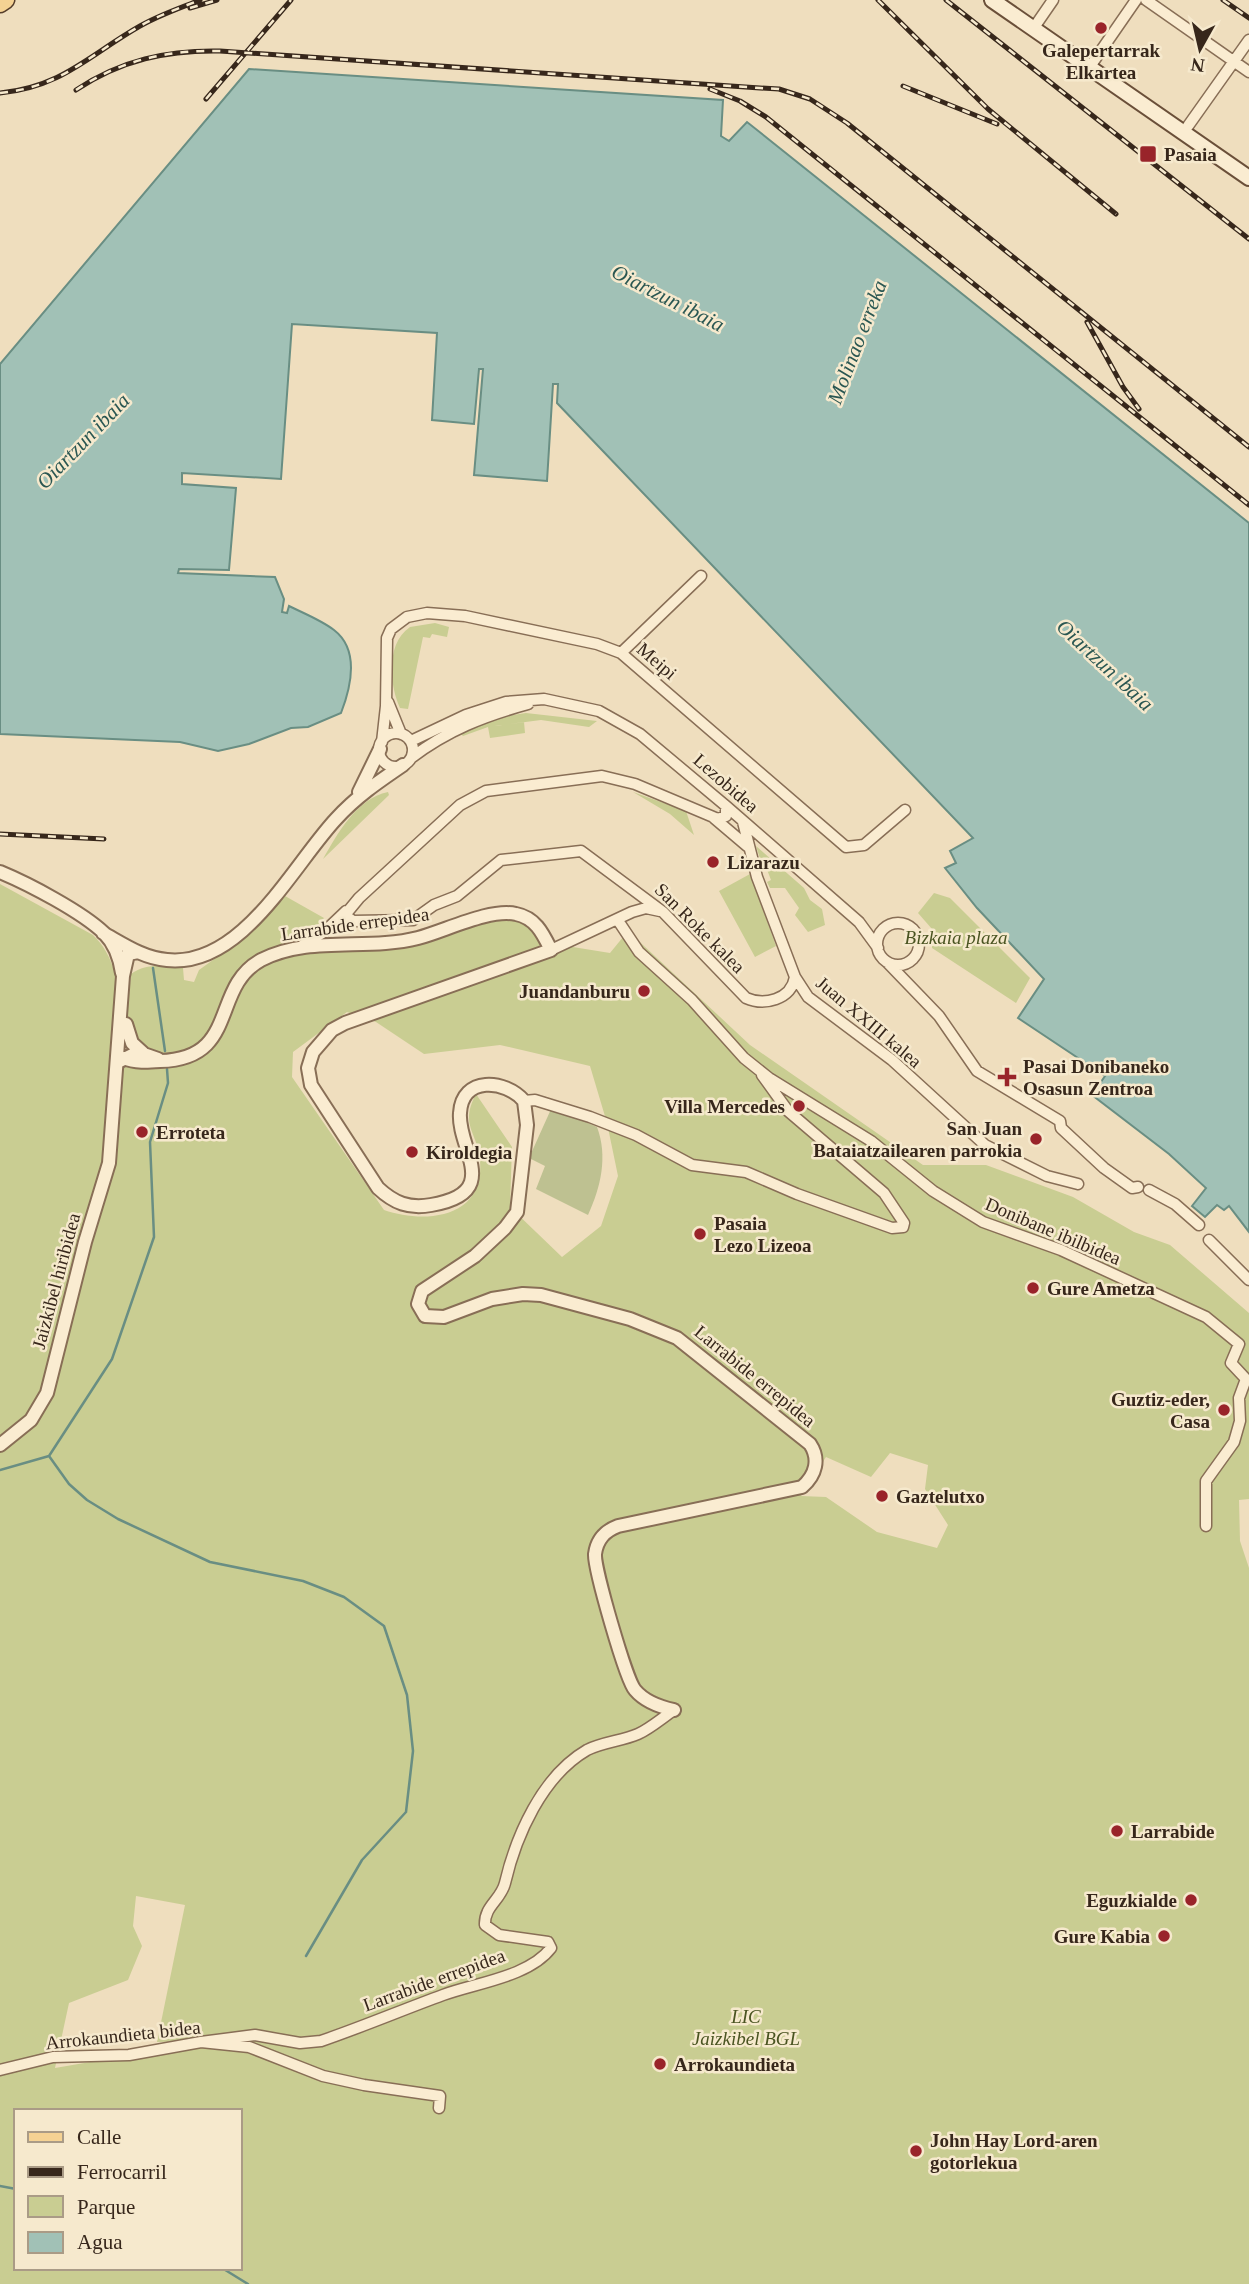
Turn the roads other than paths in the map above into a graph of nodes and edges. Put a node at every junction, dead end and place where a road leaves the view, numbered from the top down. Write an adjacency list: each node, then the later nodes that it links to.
1 (6, 0): 6 (main road)
2 (992, 0): 7 (main road)
3 (1053, 0): 7 (street)
4 (1136, 0): 10 (street)
5 (1146, 0): 9 (street)
6 (0, 4)
7 (1034, 29): 10 (main road)
8 (1249, 40): 9 (street)
9 (1234, 61): 11 (street); 12 (street)
10 (1089, 68): 13 (main road)
11 (1249, 72)
12 (1188, 126)
13 (1249, 178)
14 (701, 576): 15 (street)
15 (621, 653): 16 (street, Meipi); 24 (street, Meipi)
16 (386, 694): 18 (street, Meipi); 20 (street, Meipi)
17 (553, 700): 19 (street, Lezobidea); 21 (street, Lezobidea); 23 (street, Lezobidea)
18 (401, 734): 19 (street); 20 (street)
19 (411, 741): 21 (street)
20 (381, 745): 21 (street); 22 (street)
21 (407, 762): 22 (street)
22 (358, 796): 39 (street)
23 (726, 806): 25 (street); 26 (street, Lezobidea)
24 (905, 810)
25 (711, 816): 28 (street); 31 (street)
26 (743, 821): 27 (street, Lezobidea); 28 (street, Juan XXIII kalea)
27 (760, 836): 28 (street); 33 (street, Lezobidea)
28 (747, 846): 42 (street, Juan XXIII kalea)
29 (0, 872): 35 (street)
30 (663, 912): 31 (street, San Roke kalea); 32 (street); 42 (street, San Roke kalea)
31 (346, 914): 36 (street)
32 (617, 919): 38 (street); 46 (street, Donibane ibilbidea)
33 (859, 922): 34 (street); 37 (street, Lezobidea)
34 (886, 927): 37 (street); 40 (street)
35 (103, 933): 39 (street); 41 (street)
36 (298, 948): 38 (street, Larrabide errepidea); 44 (street, Larrabide errepidea)
37 (878, 948): 40 (street)
38 (551, 950): 47 (street)
39 (140, 953): 41 (street); 43 (street)
40 (886, 961): 49 (street)
41 (123, 976): 43 (street)
42 (795, 977): 48 (street, Juan XXIII kalea)
43 (123, 1026): 44 (street); 45 (street)
44 (145, 1058): 45 (street)
45 (121, 1066): 54 (street, Jaizkibel hiribidea)
46 (758, 1071): 47 (street); 55 (street, Donibane ibilbidea)
47 (524, 1101): 56 (street, Larrabide errepidea)
48 (1078, 1184)
49 (1138, 1186)
50 (1149, 1190): 51 (street)
51 (1199, 1225)
52 (1209, 1240): 53 (street)
53 (1249, 1280)
54 (0, 1445)
55 (1206, 1526)
56 (674, 1710): 57 (street, Larrabide errepidea)
57 (201, 2042): 58 (street, Arrokaundieta bidea); 59 (street, Arrokaundieta bidea)
58 (0, 2070)
59 (439, 2108)

